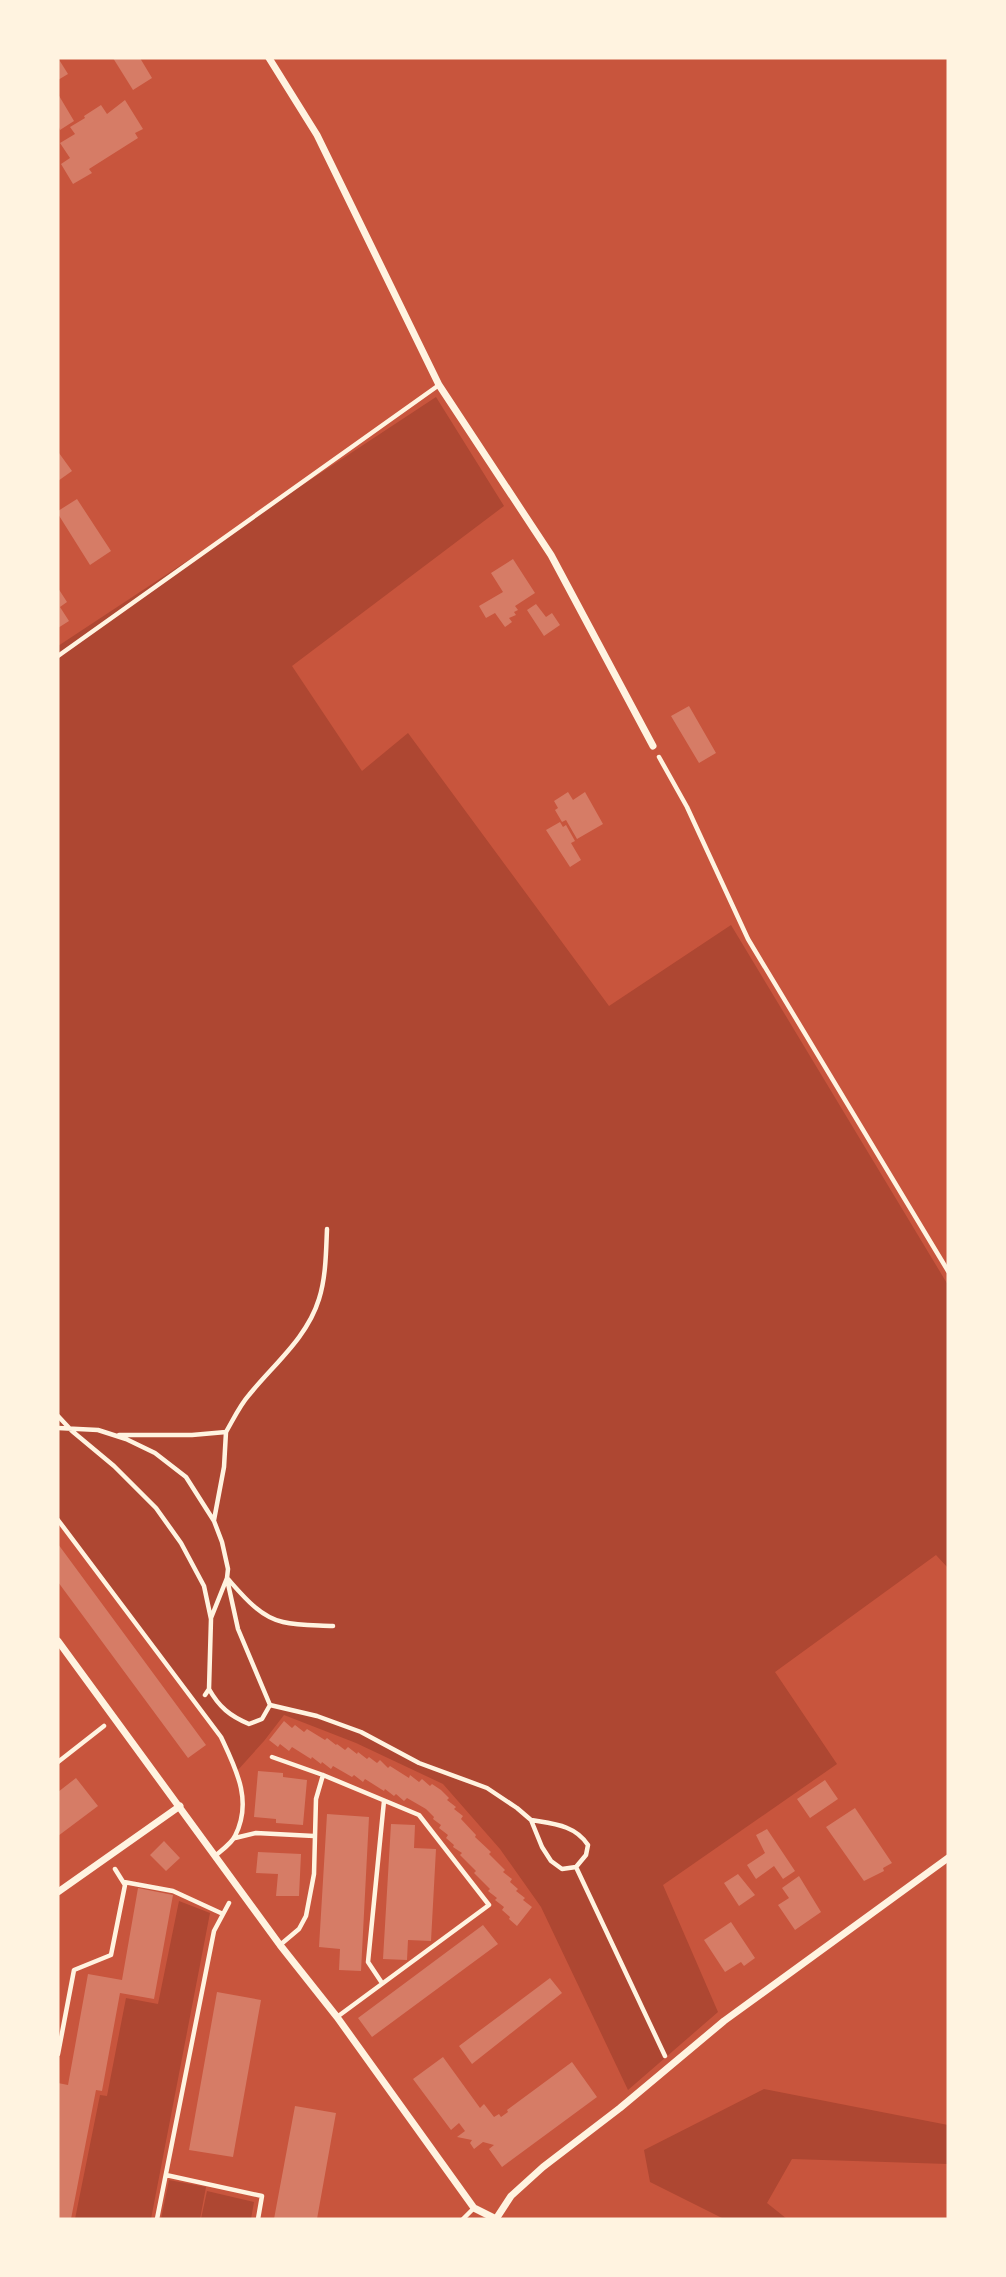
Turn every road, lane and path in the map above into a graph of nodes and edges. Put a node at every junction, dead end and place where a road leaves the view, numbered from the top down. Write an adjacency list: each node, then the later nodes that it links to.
1 (269, 58): 2 (street)
2 (439, 386): 3 (lane); 4 (street)
3 (58, 656)
4 (653, 746): 6 (path)
5 (327, 1229): 10 (path)
6 (948, 1271)
7 (58, 1416): 9 (path)
8 (58, 1429): 9 (path)
9 (72, 1430): 11 (path); 15 (path)
10 (226, 1432): 11 (path); 13 (path)
11 (115, 1435): 13 (path)
12 (58, 1520): 29 (lane)
13 (214, 1521): 14 (path)
14 (227, 1578): 15 (path); 16 (path); 20 (path)
15 (211, 1619): 18 (path)
16 (333, 1626)
17 (58, 1642): 21 (street)
18 (209, 1689): 19 (path); 20 (path)
19 (200, 1705)
20 (271, 1705): 27 (path)
21 (115, 1718): 23 (path); 26 (street)
22 (272, 1757): 24 (lane)
23 (58, 1762)
24 (323, 1775): 25 (lane); 28 (lane)
25 (384, 1801): 39 (lane); 39 (lane)
26 (180, 1806): 30 (street); 31 (street)
27 (531, 1820): 33 (path); 33 (path)
28 (314, 1836): 29 (lane); 38 (lane)
29 (234, 1838): 30 (lane)
30 (216, 1855): 38 (street)
31 (108, 1858): 34 (path); 35 (street)
32 (948, 1858): 42 (street)
33 (576, 1867): 42 (path)
34 (123, 1882): 37 (path); 41 (path)
35 (58, 1892)
36 (229, 1903): 37 (path)
37 (223, 1914): 43 (path)
38 (280, 1945): 40 (street)
39 (382, 1983): 40 (lane)
40 (337, 2017): 44 (street)
41 (58, 2054)
42 (669, 2066): 48 (street)
43 (166, 2175): 45 (path); 46 (path)
44 (474, 2208): 47 (lane); 48 (street)
45 (157, 2219)
46 (258, 2219)
47 (463, 2219)
48 (496, 2219)

